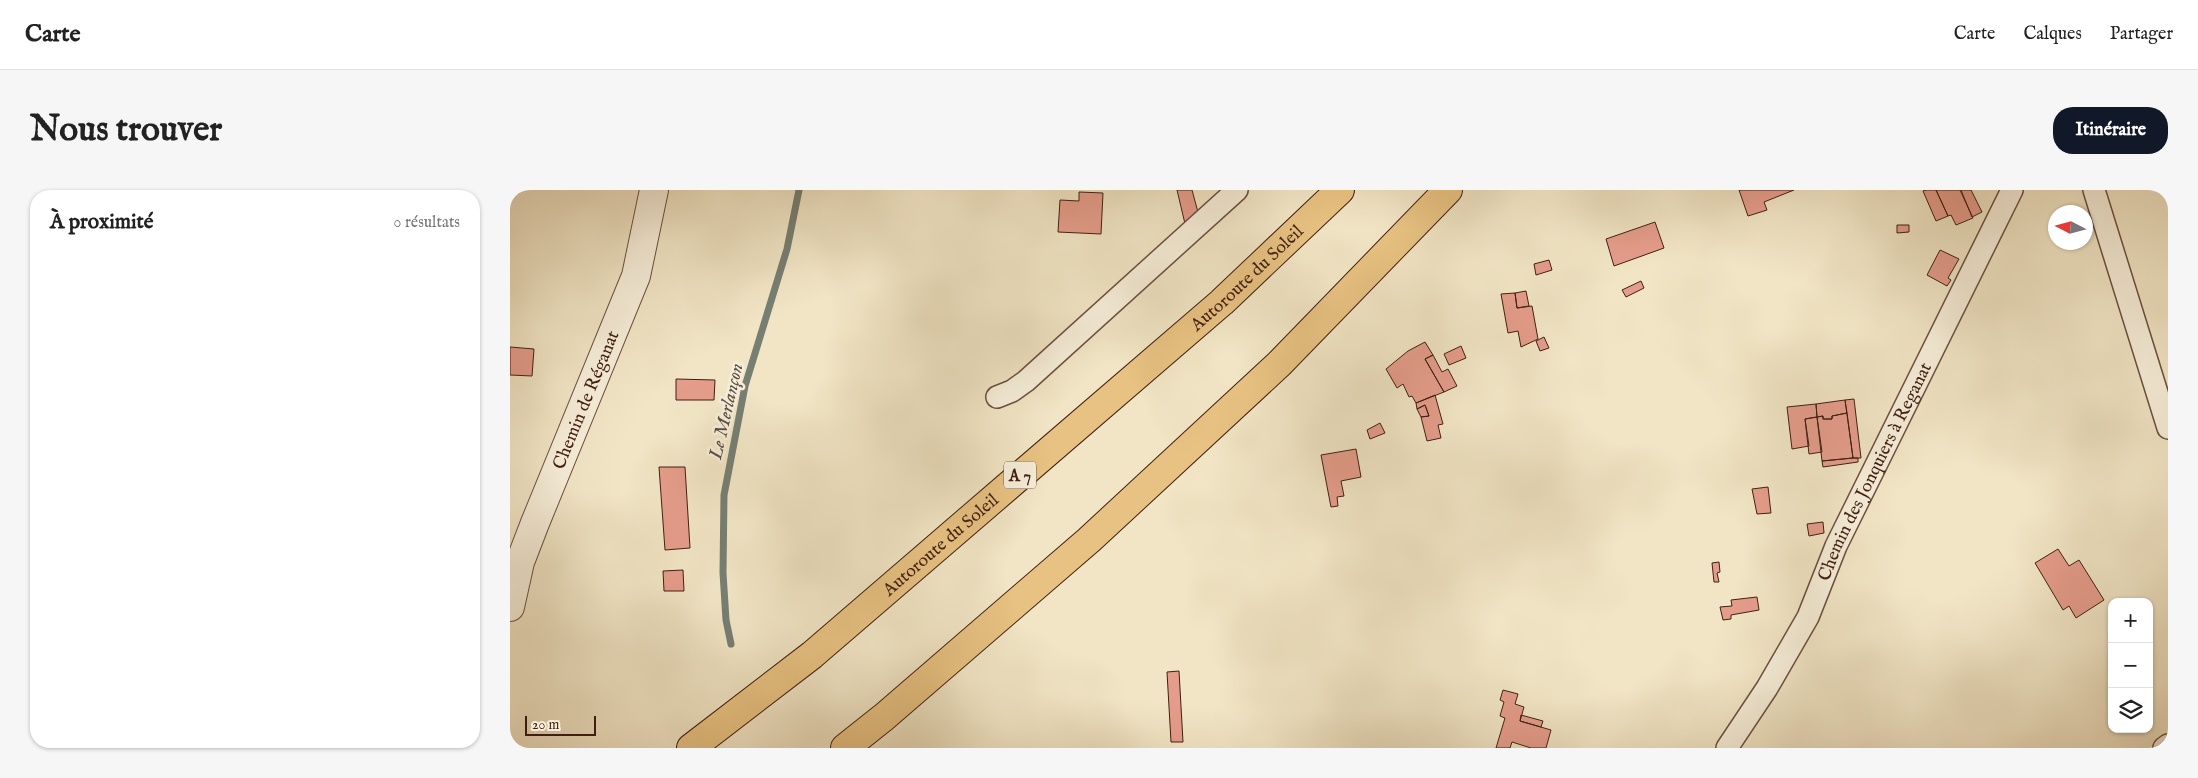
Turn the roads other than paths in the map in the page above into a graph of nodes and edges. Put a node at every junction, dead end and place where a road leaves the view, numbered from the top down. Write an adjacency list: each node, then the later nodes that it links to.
1 (654, 190): 9 (street, Chemin de Réganat)
2 (1237, 190): 7 (street)
3 (1340, 190): 11 (highway, Autoroute du Soleil / A 7)
4 (1448, 190): 12 (highway)
5 (2012, 190): 13 (street, Chemin des Jonquiers à Reganat)
6 (2094, 190): 8 (street)
7 (997, 397)
8 (2168, 428)
9 (510, 607)
10 (2168, 745): 14 (street)
11 (691, 748)
12 (845, 748)
13 (1727, 748)
14 (2164, 748)

